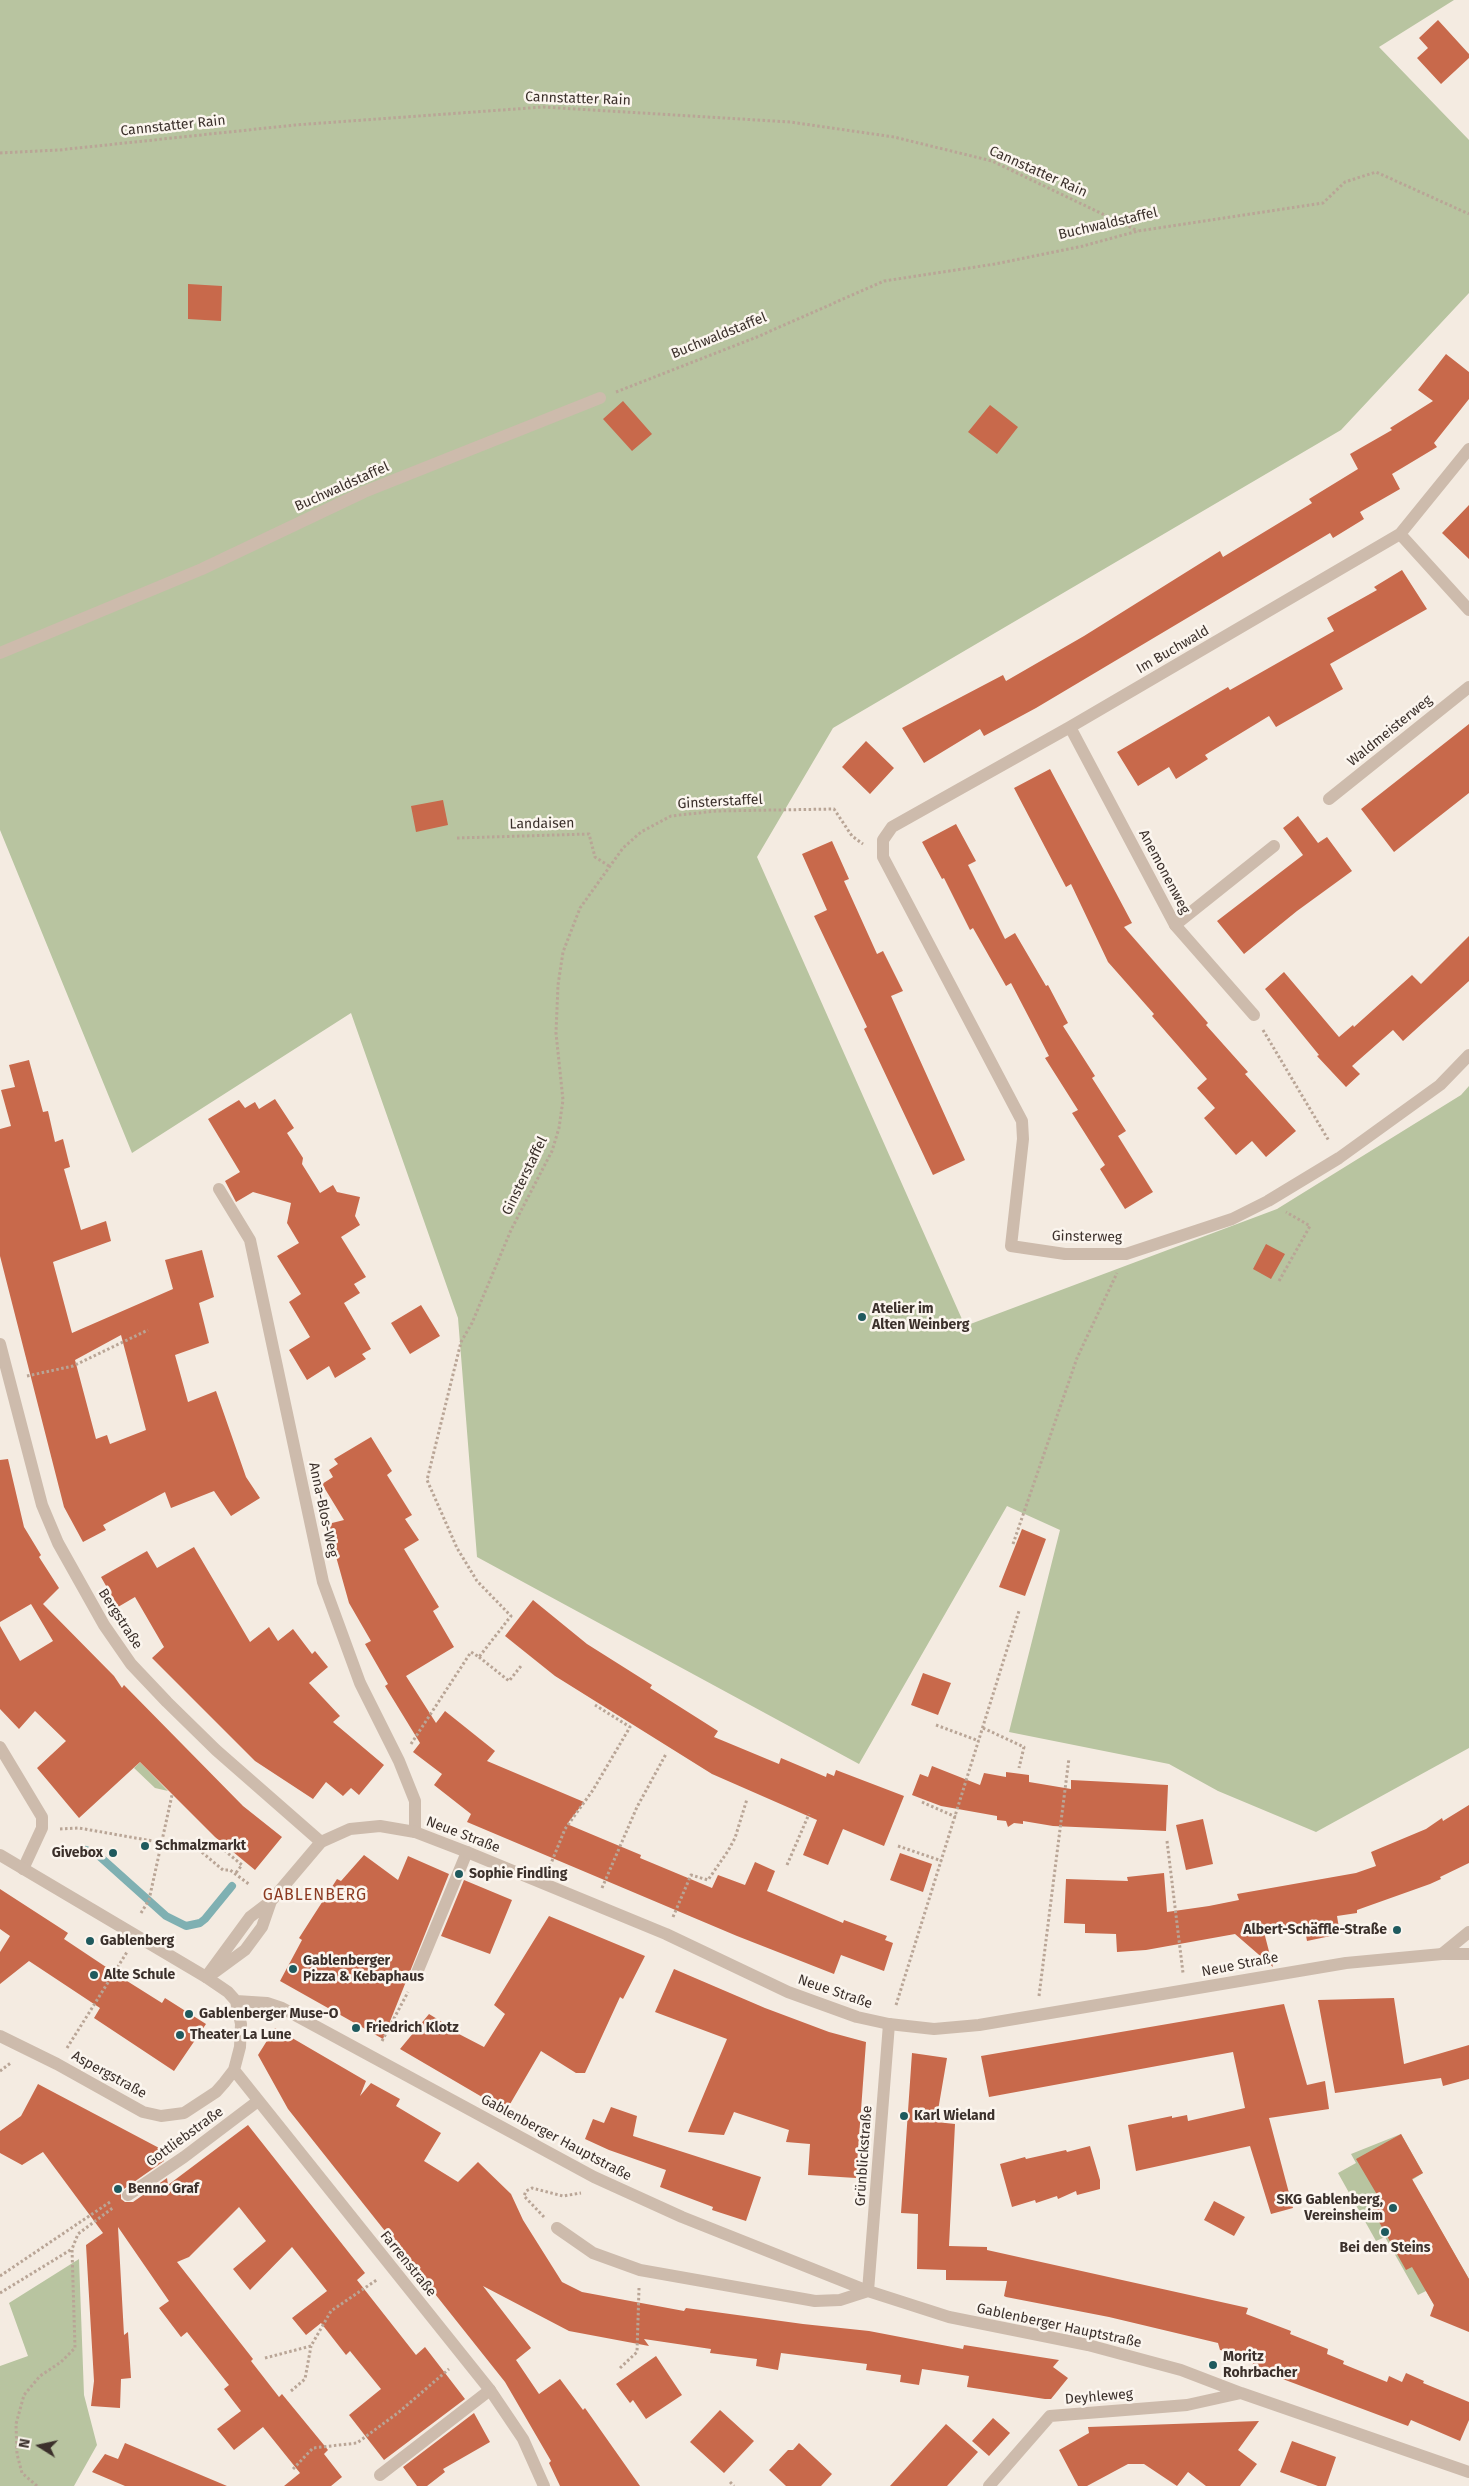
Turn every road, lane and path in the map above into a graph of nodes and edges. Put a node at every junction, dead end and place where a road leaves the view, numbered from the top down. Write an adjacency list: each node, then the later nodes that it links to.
1 (0, 153): 3 (path, Cannstatter Rain)
2 (1469, 214): 3 (path, Buchwaldstaffel)
3 (1138, 231): 4 (path, Buchwaldstaffel)
4 (600, 398): 8 (street, Buchwaldstaffel)
5 (1469, 449): 6 (street, Im Buchwald)
6 (1400, 534): 7 (street); 10 (street, Im Buchwald)
7 (1469, 610)
8 (0, 653)
9 (1469, 687): 11 (street, Waldmeisterweg)
10 (1070, 727): 14 (street, Im Buchwald); 16 (street, Anemonenweg)
11 (1329, 799)
12 (457, 838): 15 (path, Landaisen)
13 (1274, 846): 16 (street)
14 (883, 857): 15 (path, Ginsterstaffel); 22 (street, Ginsterweg)
15 (609, 866): 29 (path, Ginsterstaffel)
16 (1175, 925): 17 (street, Anemonenweg)
17 (1254, 1015): 19 (path)
18 (1469, 1055): 21 (street, Ginsterweg)
19 (1322, 1129)
20 (219, 1189): 46 (street, Anna-Blos-Weg)
21 (1268, 1201): 22 (street, Ginsterweg); 23 (path)
22 (1126, 1254): 27 (path)
23 (1279, 1281)
24 (148, 1330): 26 (path)
25 (0, 1344): 26 (street, Bergstraße)
26 (10, 1381): 49 (street, Bergstraße)
27 (1013, 1544)
28 (1019, 1611): 33 (path)
29 (479, 1657): 30 (path); 34 (path, Ginsterstaffel)
30 (521, 1666)
31 (595, 1705): 58 (path)
32 (936, 1725): 35 (path)
33 (983, 1728): 35 (path); 39 (path)
34 (414, 1740)
35 (979, 1741): 44 (path)
36 (0, 1747): 56 (street)
37 (666, 1754): 60 (path)
38 (1069, 1758): 71 (path)
39 (1019, 1768)
40 (172, 1795): 48 (path)
41 (747, 1799): 63 (path)
42 (922, 1802): 44 (path)
43 (809, 1814): 55 (path)
44 (956, 1817): 54 (path)
45 (75, 1830): 48 (path)
46 (415, 1832): 49 (street, Neue Straße); 52 (street, Neue Straße)
47 (1167, 1841): 69 (path)
48 (161, 1842): 57 (path); 61 (path)
49 (321, 1842): 68 (street, Neue Straße)
50 (226, 1846): 57 (path)
51 (898, 1846): 54 (path)
52 (467, 1852): 58 (street, Neue Straße); 67 (street)
53 (0, 1854): 56 (street)
54 (942, 1861): 72 (path)
55 (787, 1865)
56 (23, 1869): 64 (street)
57 (235, 1874): 59 (path)
58 (544, 1883): 60 (street, Neue Straße)
59 (250, 1885)
60 (595, 1904): 63 (street, Neue Straße)
61 (141, 1913)
62 (1469, 1932): 65 (street)
63 (666, 1934): 72 (street, Neue Straße)
64 (137, 1936): 68 (street); 73 (path)
65 (1442, 1954): 66 (street); 69 (street, Neue Straße)
66 (1469, 1954)
67 (416, 1975): 75 (path)
68 (206, 1978): 70 (street)
69 (1185, 1991): 71 (street, Neue Straße)
70 (236, 2001): 75 (street, Gablenberger Hauptstraße); 76 (street, Aspergstraße)
71 (1036, 2016): 72 (street, Neue Straße)
72 (890, 2024): 86 (street, Grünblickstraße)
73 (79, 2028)
74 (0, 2036): 76 (street, Aspergstraße)
75 (373, 2057): 78 (street, Gablenberger Hauptstraße)
76 (234, 2070): 77 (street, Farrenstraße)
77 (258, 2102): 79 (street, Gottliebstraße); 83 (street, Farrenstraße)
78 (594, 2177): 81 (path); 86 (street, Gablenberger Hauptstraße)
79 (124, 2199): 82 (path)
80 (90, 2216): 85 (path)
81 (557, 2228): 84 (street)
82 (72, 2249): 87 (path); 99 (path)
83 (393, 2269): 88 (path); 89 (street, Farrenstraße)
84 (640, 2270): 86 (street); 91 (path)
85 (0, 2276)
86 (868, 2291): 94 (street, Gablenberger Hauptstraße)
87 (0, 2293)
88 (311, 2346): 90 (path); 93 (path)
89 (463, 2357): 92 (street, Farrenstraße); 95 (path)
90 (265, 2358)
91 (620, 2368)
92 (490, 2390): 97 (street); 100 (street, Farrenstraße)
93 (291, 2391)
94 (1241, 2393): 96 (street, Gablenberger Hauptstraße); 102 (street, Deyhleweg)
95 (293, 2469)
96 (1469, 2472)
97 (380, 2475)
98 (730, 2482): 101 (path)
99 (37, 2486)
100 (544, 2486)
101 (734, 2486)
102 (989, 2486)

